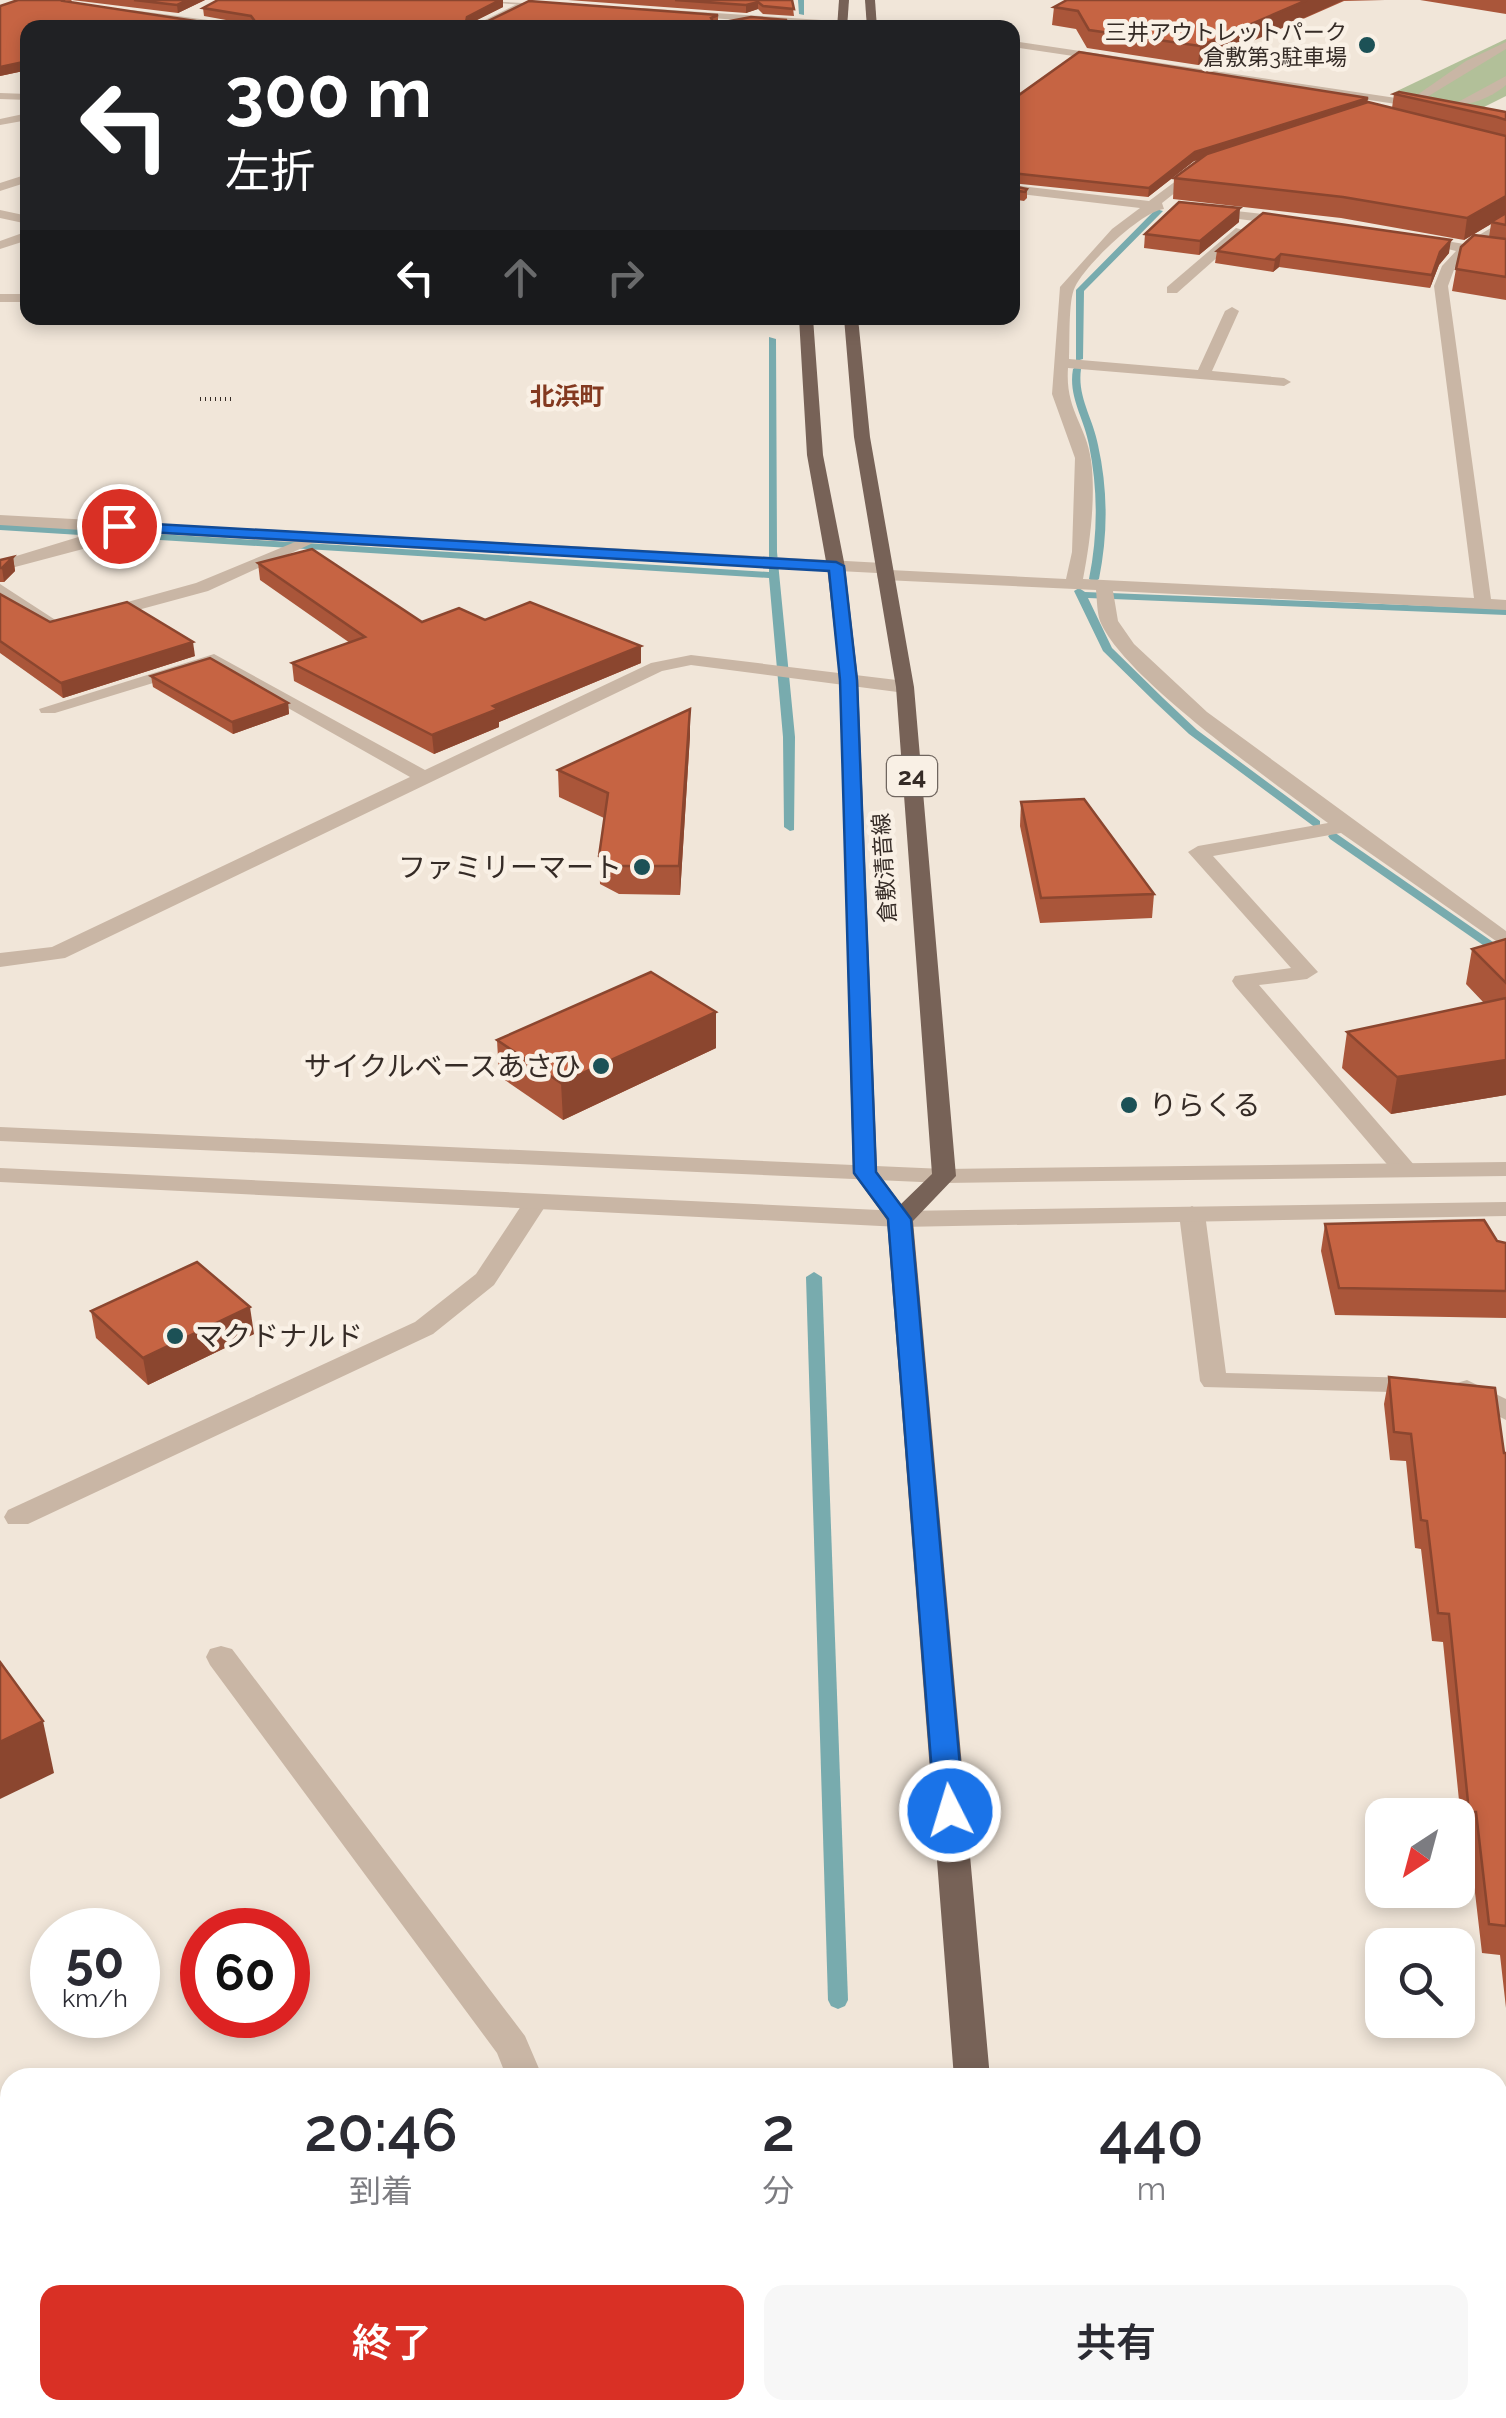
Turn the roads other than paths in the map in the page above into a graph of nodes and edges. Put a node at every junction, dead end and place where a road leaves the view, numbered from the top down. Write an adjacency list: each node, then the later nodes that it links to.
1 (470, 0): 2 (street)
2 (534, 2): 4 (street); 11 (street)
3 (209, 6): 8 (street)
4 (572, 6)
5 (628, 9): 7 (street)
6 (128, 12): 8 (street)
7 (757, 16): 12 (street); 13 (street)
8 (184, 18): 9 (street); 10 (street)
9 (180, 20)
10 (196, 20)
11 (492, 20)
12 (744, 20)
13 (795, 20)
14 (1020, 45): 18 (street)
15 (1506, 45): 17 (street)
16 (1506, 79): 20 (street)
17 (1423, 95)
18 (1404, 102): 19 (street); 21 (street)
19 (1438, 107)
20 (1464, 108)
21 (1377, 110)
22 (1215, 162): 24 (street)
23 (1020, 190): 24 (street)
24 (1151, 205): 25 (street); 37 (street)
25 (1176, 208)
26 (1194, 210): 27 (street)
27 (1257, 218): 28 (street); 33 (street)
28 (1307, 223)
29 (1506, 223): 31 (street)
30 (1394, 236): 31 (street)
31 (1466, 248): 32 (street); 49 (street)
32 (1506, 255)
33 (1172, 290)
34 (1232, 310): 38 (street)
35 (807, 325): 44 (main road, 倉敷清音線 / 24)
36 (852, 325): 45 (main road, 倉敷清音線 / 24)
37 (1062, 363): 38 (street); 46 (street)
38 (1203, 375): 39 (street)
39 (1284, 382)
40 (0, 520): 41 (street)
41 (113, 531): 42 (street); 43 (street)
42 (305, 542): 44 (street); 47 (street)
43 (0, 566)
44 (836, 566): 45 (street); 51 (main road, 倉敷清音線 / 24)
45 (883, 572): 46 (street); 52 (main road, 倉敷清音線 / 24)
46 (1073, 586): 48 (street)
47 (0, 589)
48 (1105, 594): 49 (street); 55 (street)
49 (1483, 604): 50 (street)
50 (1506, 604)
51 (848, 680): 52 (street); 54 (street); 61 (main road, 倉敷清音線 / 24)
52 (905, 687): 63 (main road, 倉敷清音線 / 24)
53 (48, 709): 54 (street)
54 (427, 779): 57 (street)
55 (1345, 826): 56 (street); 60 (street)
56 (1506, 941)
57 (0, 960)
58 (0, 1134): 61 (street)
59 (1506, 1169): 60 (street)
60 (1406, 1171): 63 (street)
61 (865, 1173): 63 (street); 67 (main road)
62 (0, 1175): 64 (street)
63 (944, 1176): 67 (main road)
64 (536, 1202): 67 (street); 69 (street)
65 (1506, 1209): 66 (street)
66 (1192, 1214): 67 (street); 68 (street)
67 (900, 1219): 72 (main road)
68 (1506, 1411)
69 (18, 1517)
70 (220, 1657): 71 (street)
71 (520, 2068)
72 (971, 2068)

